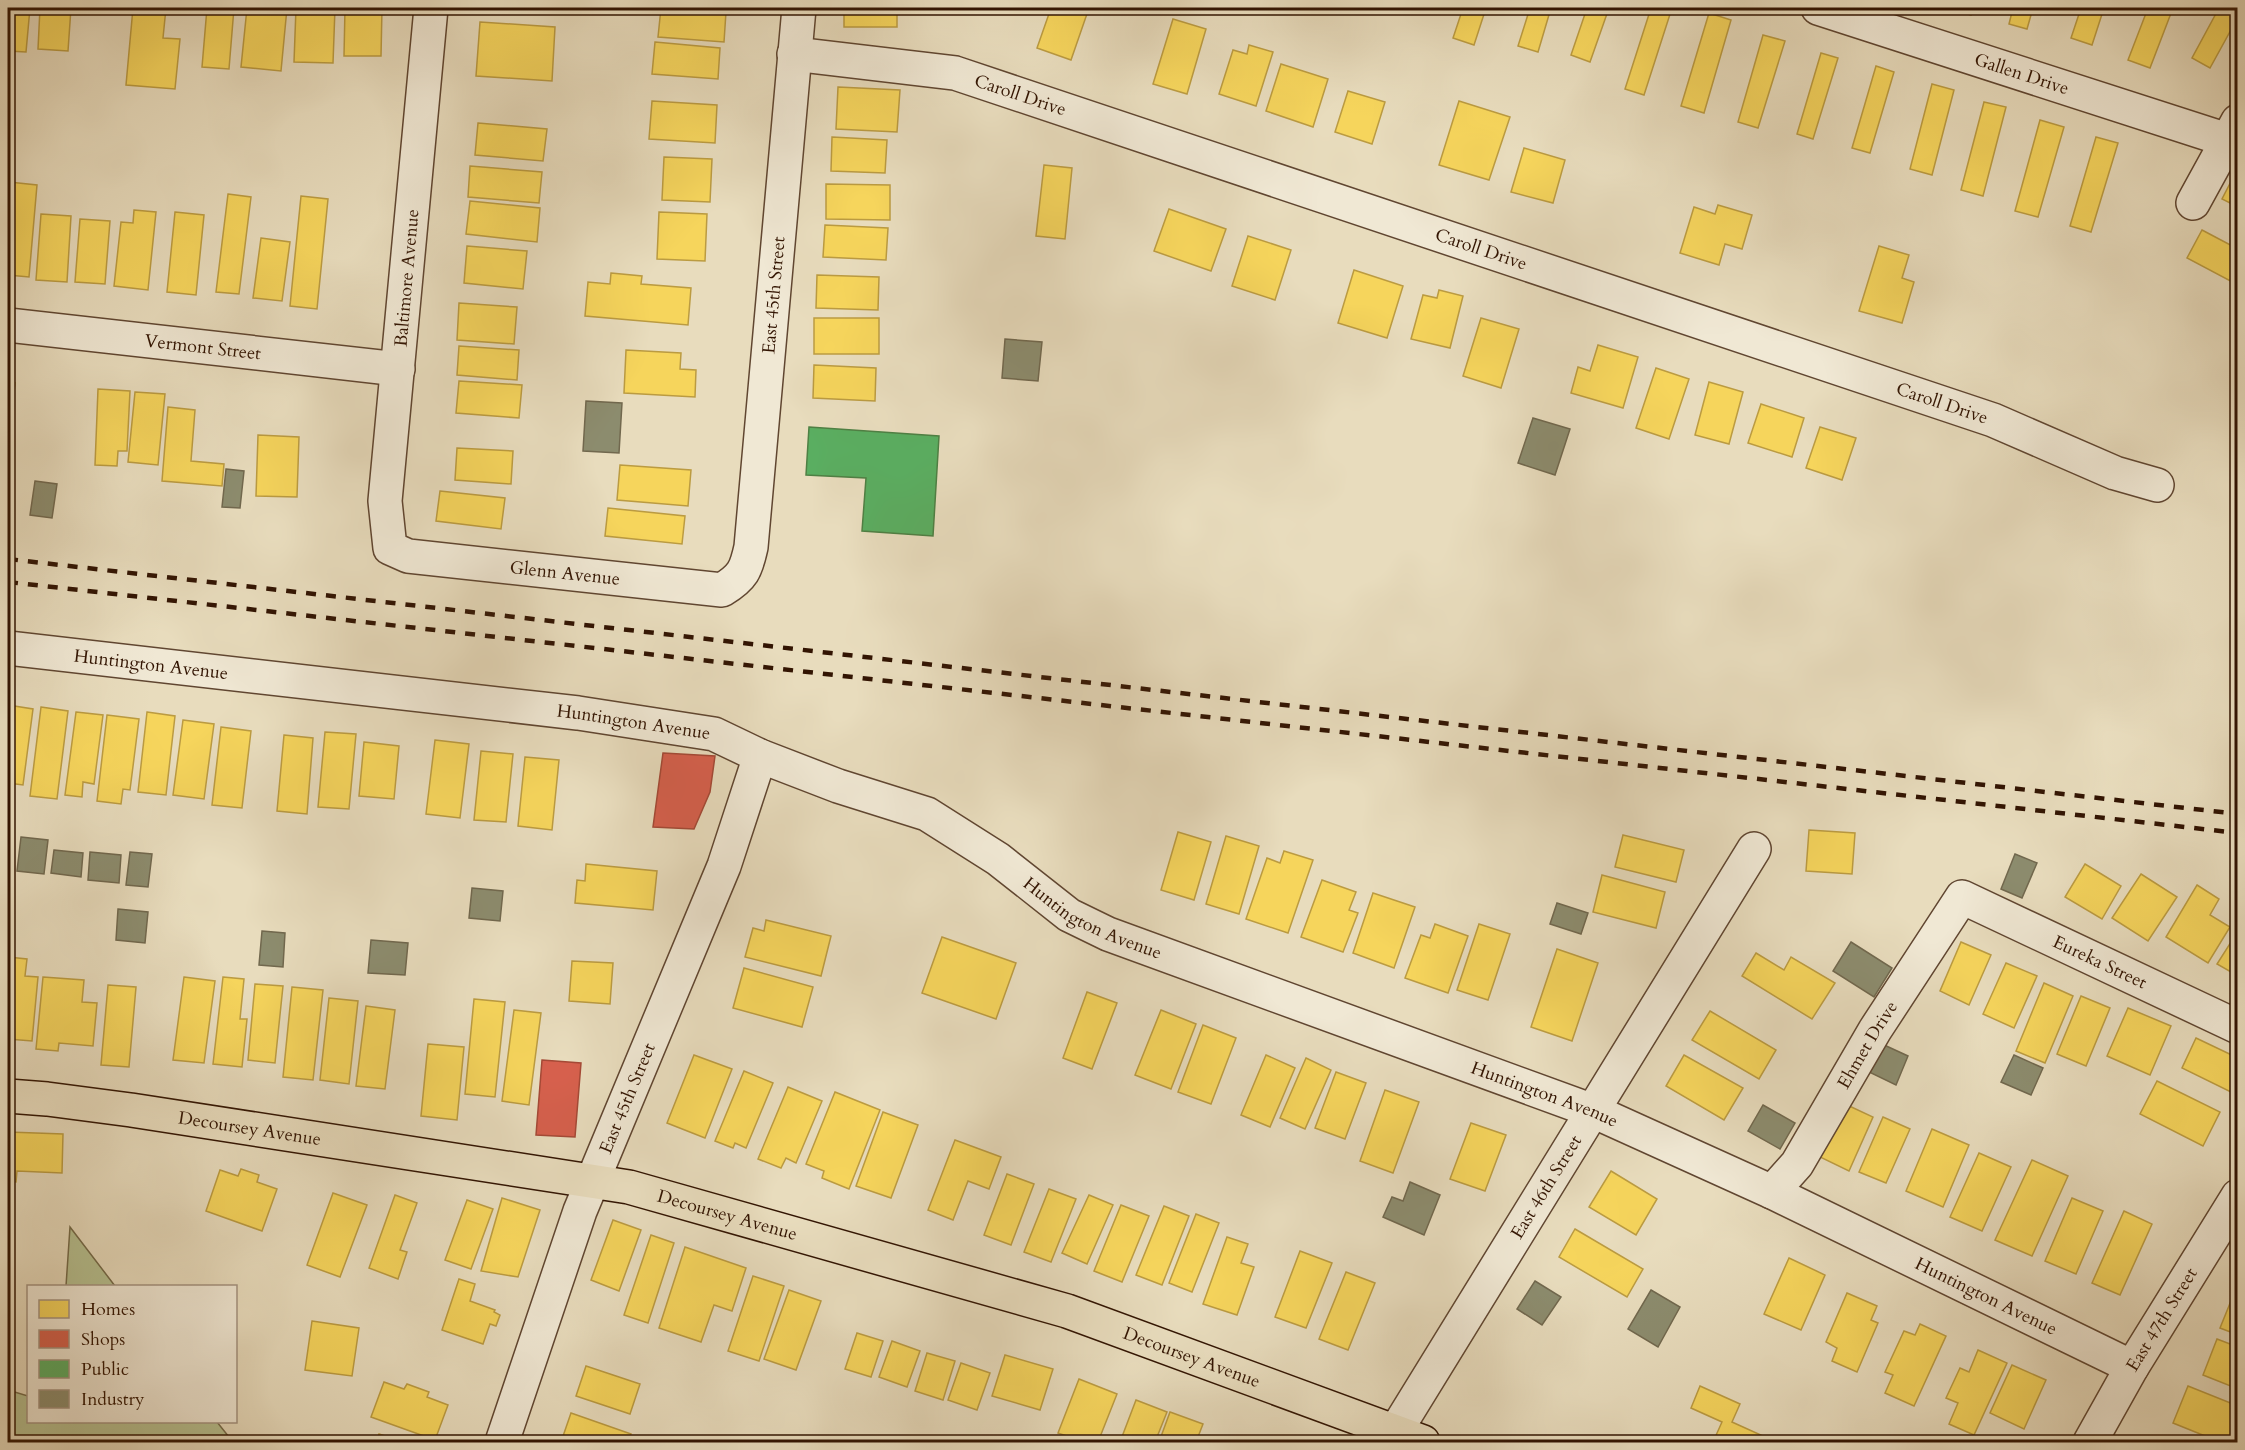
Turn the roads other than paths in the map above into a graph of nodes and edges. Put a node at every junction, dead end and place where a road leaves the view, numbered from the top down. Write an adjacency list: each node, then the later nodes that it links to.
1 (431, 8): 8 (street, Baltimore Avenue)
2 (799, 8): 4 (street, East 45th Street)
3 (1818, 8): 5 (street, Gallen Drive)
4 (794, 54): 9 (street, Caroll Drive); 11 (street, East 45th Street)
5 (2232, 131): 6 (street)
6 (2193, 203)
7 (8, 325): 8 (street, Vermont Street)
8 (398, 369): 10 (street, Baltimore Avenue)
9 (2157, 485)
10 (390, 548): 11 (street, Glenn Avenue)
11 (738, 580)
12 (8, 648): 13 (street, Huntington Avenue)
13 (760, 756): 18 (street, Huntington Avenue); 19 (street, East 45th Street)
14 (1754, 849): 18 (street, East 46th Street)
15 (1962, 897): 16 (street, Eureka Street); 20 (street, Ehmet Drive)
16 (2238, 1027)
17 (8, 1096): 19 (main road, Decoursey Avenue)
18 (1593, 1111): 20 (street, Huntington Avenue); 23 (street, East 46th Street)
19 (591, 1182): 23 (main road, Decoursey Avenue); 24 (street, East 45th Street)
20 (1772, 1192): 22 (street, Huntington Avenue)
21 (2238, 1196): 22 (street, East 47th Street)
22 (2132, 1367): 25 (street, East 47th Street)
23 (1409, 1437)
24 (502, 1443)
25 (2090, 1443)

